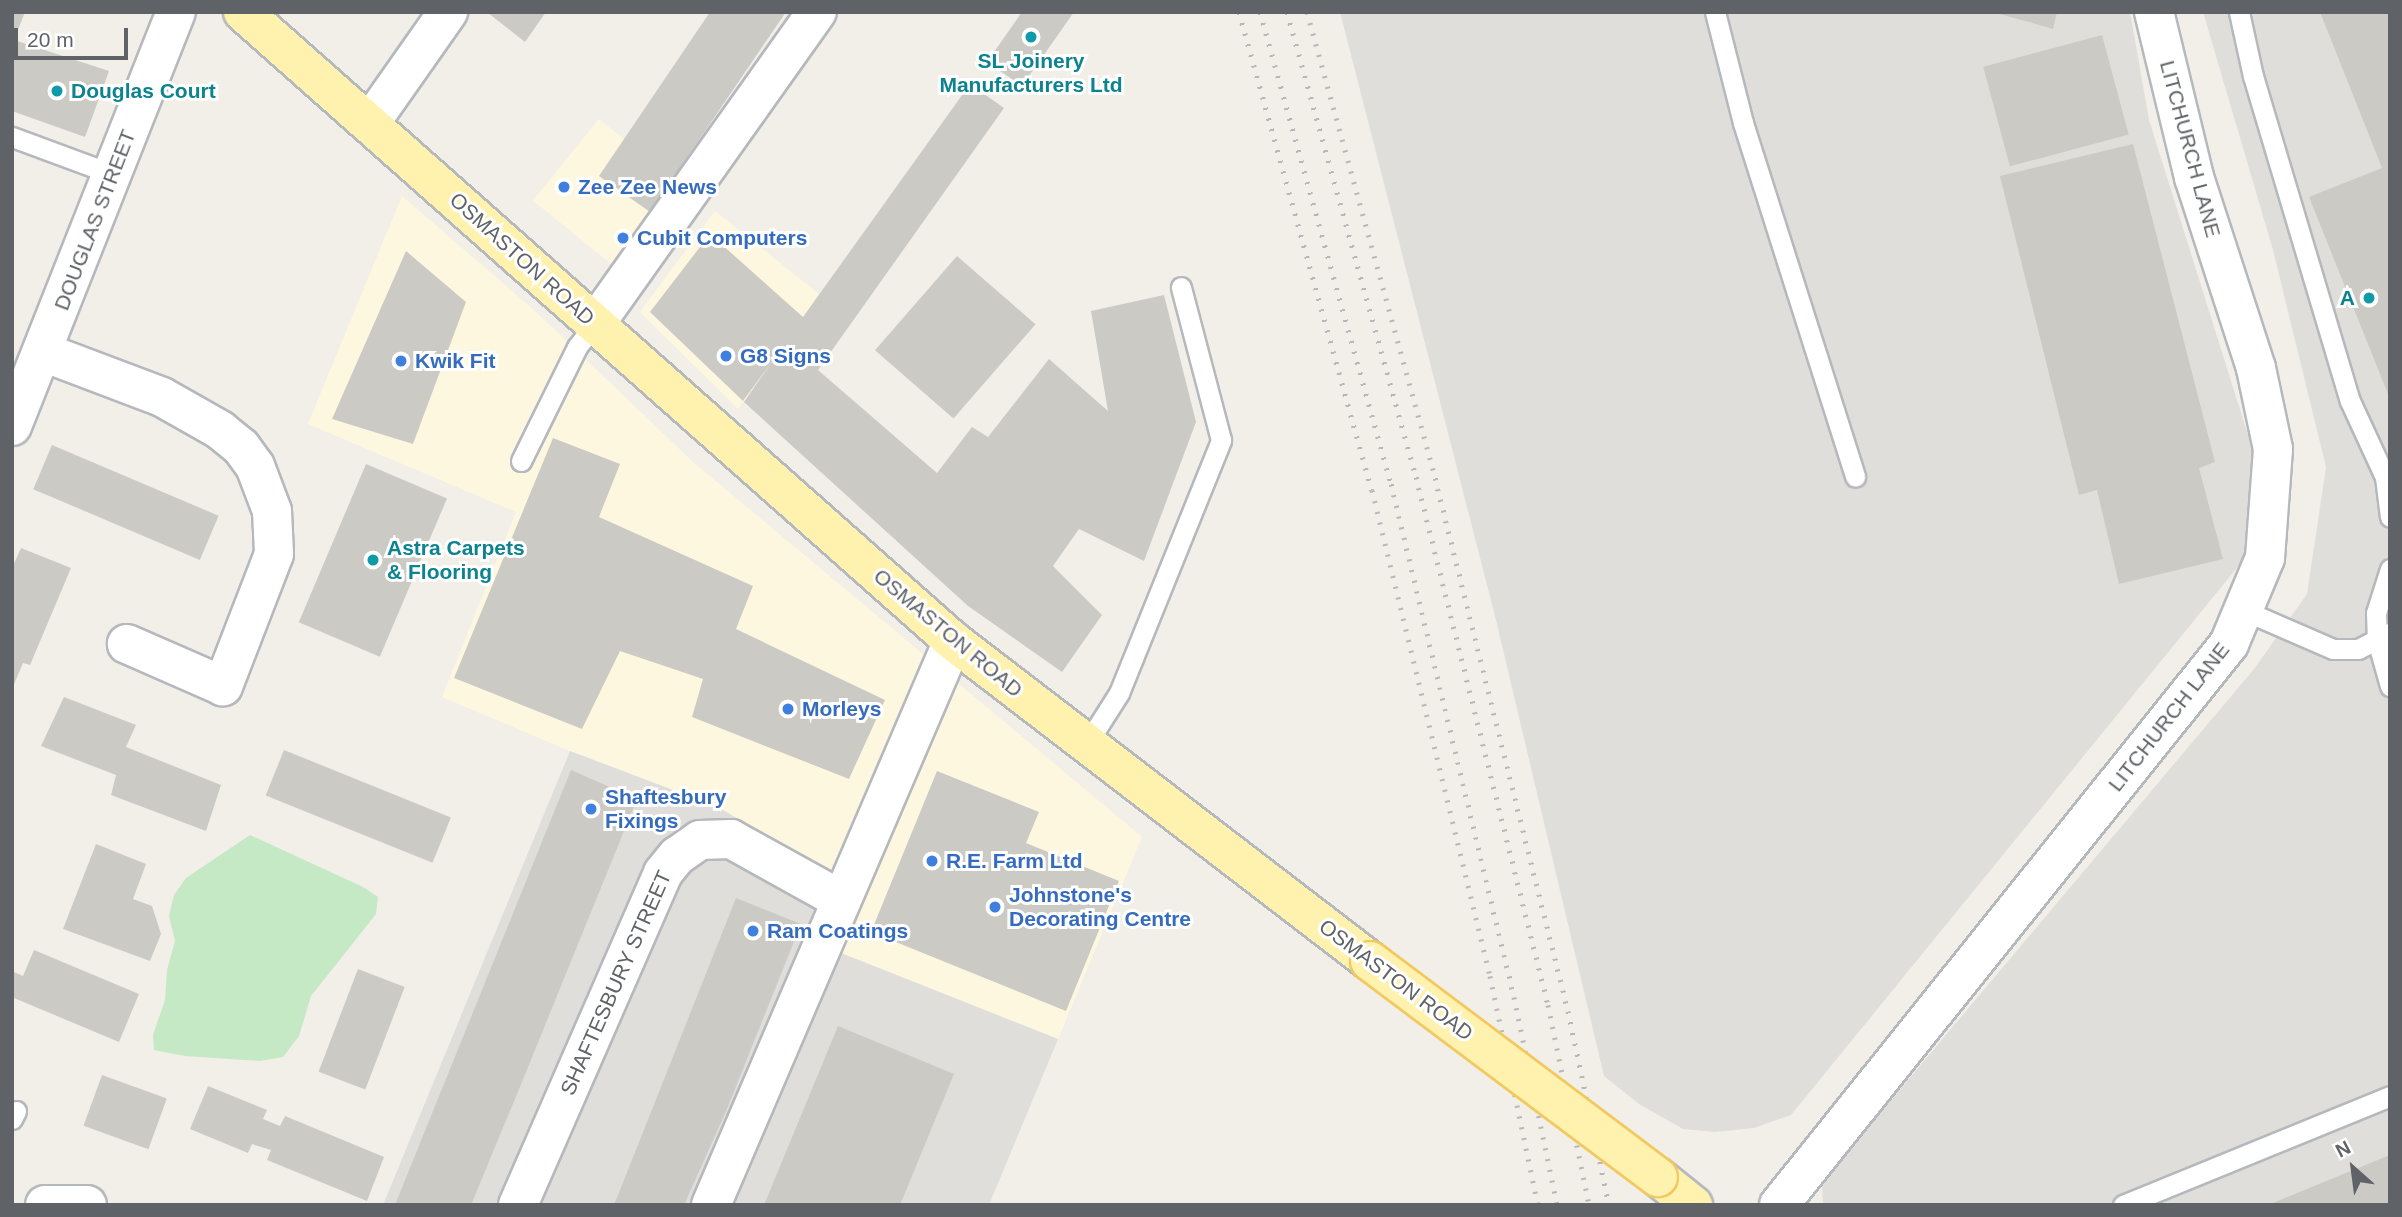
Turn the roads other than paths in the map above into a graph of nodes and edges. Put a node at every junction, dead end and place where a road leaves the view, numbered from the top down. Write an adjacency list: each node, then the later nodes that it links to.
1 (176, 12): 10 (street, DOUGLAS STREET)
2 (243, 12): 8 (main road, OSMASTON ROAD)
3 (448, 12): 8 (street)
4 (817, 12): 12 (street)
5 (1715, 12): 16 (lane)
6 (2154, 12): 19 (street, LITCHURCH LANE)
7 (2239, 12): 17 (lane)
8 (370, 123): 12 (main road, OSMASTON ROAD)
9 (12, 137): 10 (lane)
10 (112, 173): 13 (street, DOUGLAS STREET)
11 (1181, 286): 24 (lane)
12 (595, 324): 15 (lane); 21 (main road, OSMASTON ROAD)
13 (43, 352): 14 (street, DOUGLAS STREET); 22 (street)
14 (12, 426)
15 (521, 461)
16 (1854, 477)
17 (2390, 517)
18 (2390, 569): 20 (lane)
19 (2243, 610): 20 (lane); 32 (street, LITCHURCH LANE)
20 (2383, 636): 23 (lane)
21 (953, 641): 24 (main road, OSMASTON ROAD); 25 (street)
22 (127, 643)
23 (2390, 685)
24 (1086, 745): 31 (main road, OSMASTON ROAD, bridge)
25 (841, 900): 29 (street, SHAFTESBURY STREET); 30 (street)
26 (2390, 1096): 33 (lane)
27 (45, 1205): 28 (street)
28 (87, 1205)
29 (518, 1205)
30 (711, 1205)
31 (1693, 1205)
32 (1779, 1205)
33 (2123, 1205)

